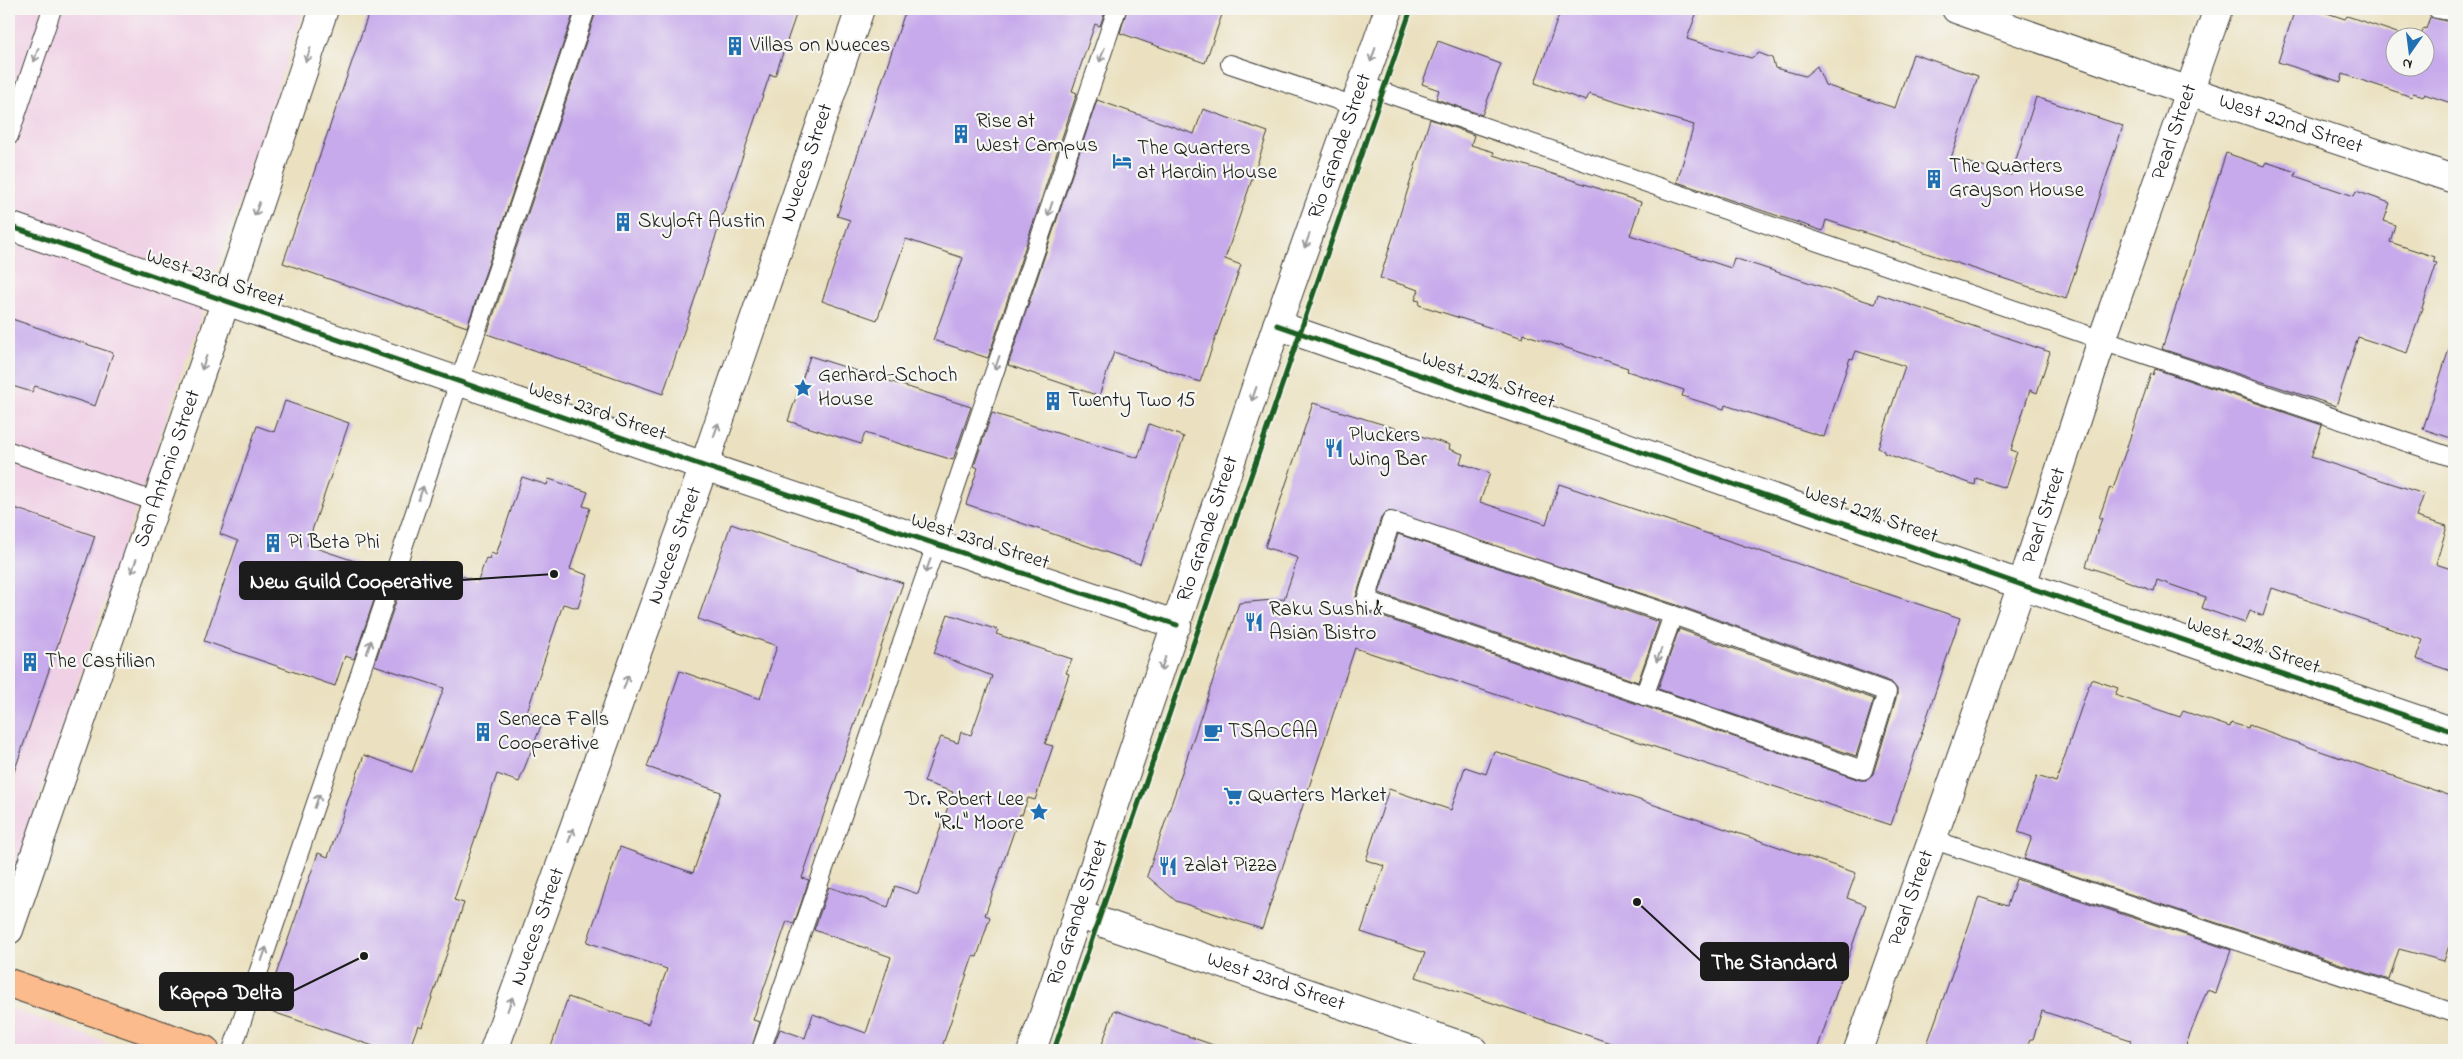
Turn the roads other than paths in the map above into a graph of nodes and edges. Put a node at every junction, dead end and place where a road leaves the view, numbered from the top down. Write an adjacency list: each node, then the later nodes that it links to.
1 (52, 9): 14 (lane, one-way to 14)
2 (324, 9): 17 (street, San Antonio Street, one-way to 17)
3 (586, 9): 20 (lane)
4 (860, 9): 23 (street, Nueces Street, one-way to 4)
5 (1117, 9): 25 (lane, one-way to 25)
6 (1389, 9): 13 (street, Rio Grande Street, one-way to 13)
7 (1956, 9): 12 (street, West 22nd Street)
8 (2218, 9): 12 (street, Pearl Street)
9 (2437, 9): 10 (lane)
10 (2454, 12)
11 (1230, 64): 13 (lane)
12 (2190, 91): 15 (street, West 22nd Street); 19 (street, Pearl Street)
13 (1359, 95): 18 (street, Rio Grande Street, one-way to 18); 19 (lane)
14 (9, 136)
15 (2454, 179)
16 (9, 226): 17 (street, West 23rd Street)
17 (226, 300): 20 (street, West 23rd Street); 24 (street, San Antonio Street, one-way to 24)
18 (1277, 325): 26 (street, West 22½ Street); 28 (street, Rio Grande Street, one-way to 28)
19 (2102, 340): 22 (lane); 26 (street, Pearl Street)
20 (459, 381): 23 (street, West 23rd Street); 37 (lane, one-way to 20)
21 (9, 451): 24 (lane)
22 (2454, 458)
23 (704, 466): 25 (street, West 23rd Street); 38 (street, Nueces Street, one-way to 23)
24 (156, 502): 33 (street, San Antonio Street, one-way to 33)
25 (936, 545): 28 (street, West 23rd Street); 39 (lane, one-way to 39)
26 (2022, 585): 30 (street, West 22½ Street); 31 (street, Pearl Street)
27 (1673, 614): 29 (lane, one-way to 29); 29 (lane); 29 (lane)
28 (1176, 625): 32 (street, Rio Grande Street, one-way to 32)
29 (1644, 696)
30 (2454, 732)
31 (1931, 840): 35 (lane); 42 (street, Pearl Street)
32 (1077, 914): 40 (street, Rio Grande Street); 41 (street, West 23rd Street)
33 (9, 930)
34 (9, 983): 36 (main road)
35 (2454, 1013)
36 (205, 1050)
37 (232, 1050)
38 (494, 1050)
39 (761, 1050)
40 (1032, 1050)
41 (1474, 1050)
42 (1858, 1050)

